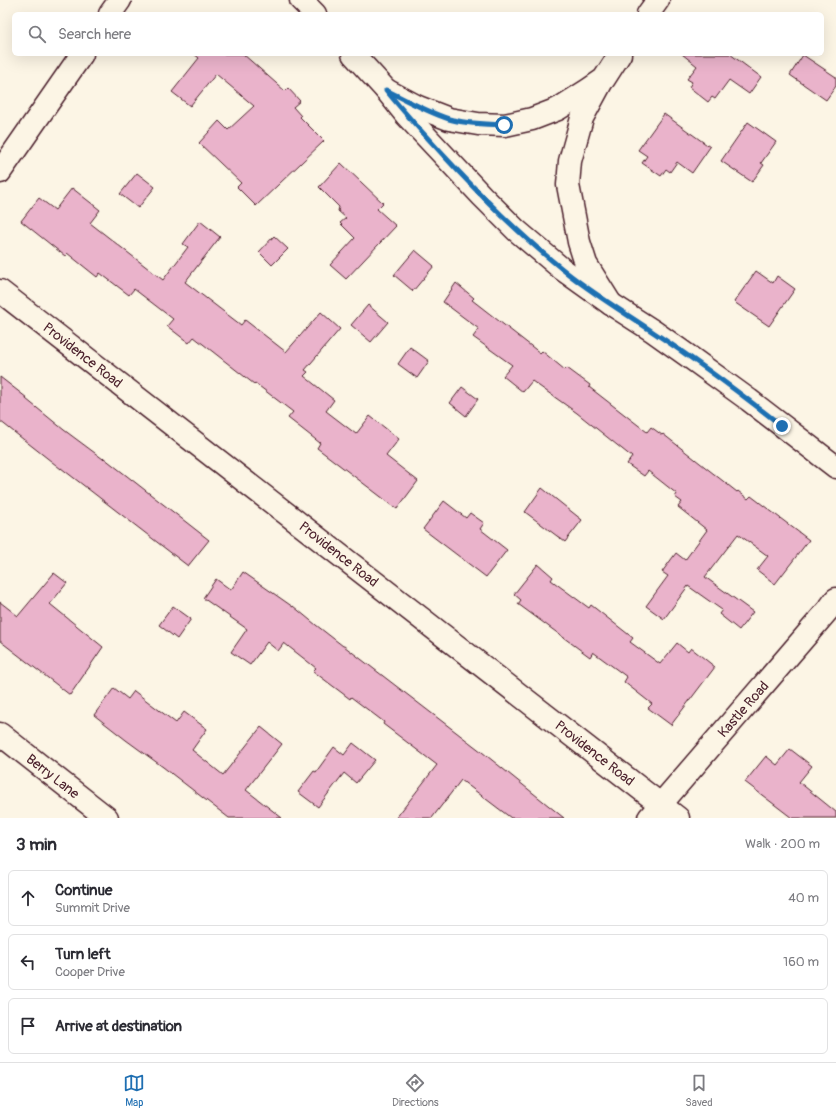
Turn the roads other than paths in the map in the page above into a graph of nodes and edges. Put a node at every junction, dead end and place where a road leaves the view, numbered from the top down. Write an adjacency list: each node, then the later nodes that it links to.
1 (120, 0): 4 (street)
2 (301, 0): 5 (street)
3 (658, 0): 6 (street)
4 (111, 12)
5 (313, 12)
6 (649, 12)
7 (81, 56): 12 (street)
8 (355, 56): 11 (street)
9 (619, 56): 10 (street)
10 (604, 79): 11 (street); 14 (street)
11 (386, 90): 14 (street)
12 (0, 172)
13 (0, 291): 18 (street, Providence Road)
14 (611, 304): 15 (street)
15 (836, 467)
16 (836, 599): 18 (street, Kastle Road)
17 (0, 734): 19 (street, Berry Lane)
18 (655, 811): 20 (street, Providence Road)
19 (107, 818)
20 (678, 818)

